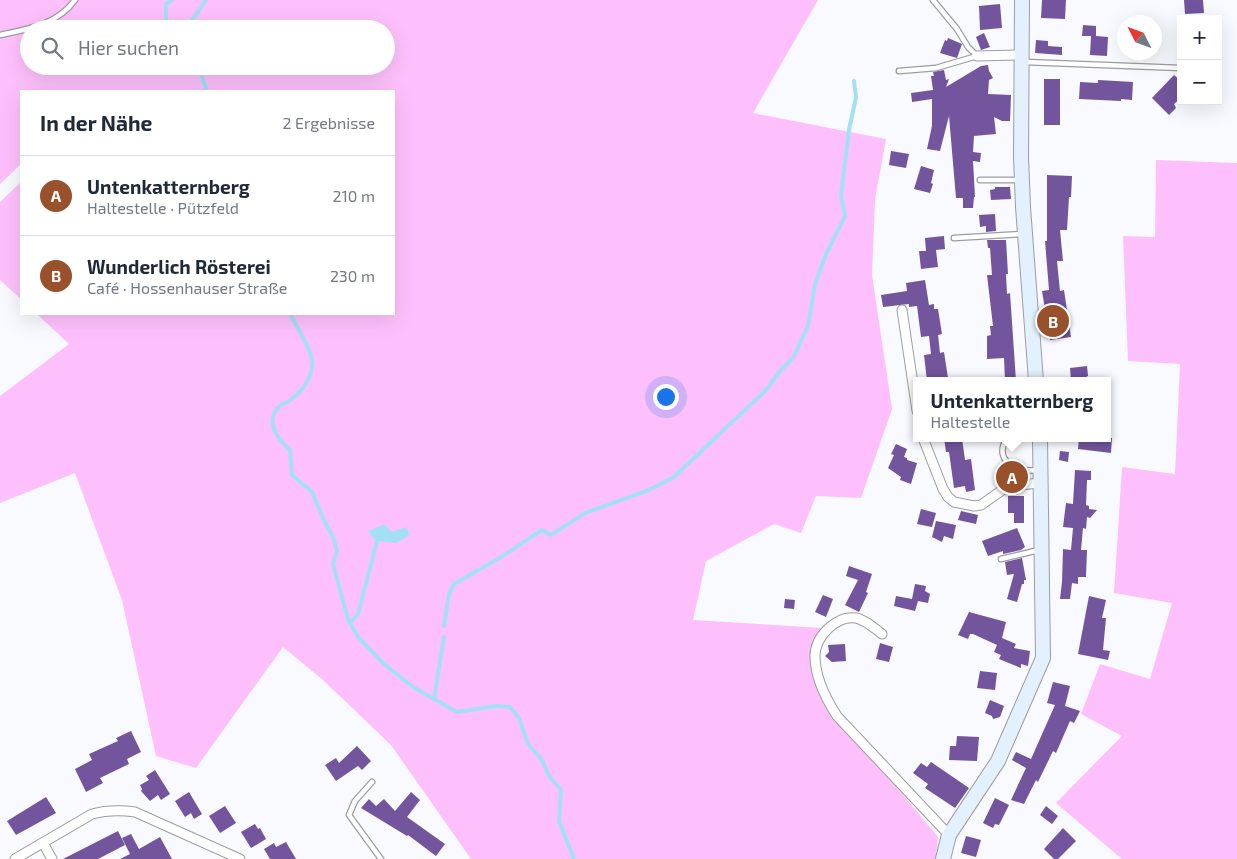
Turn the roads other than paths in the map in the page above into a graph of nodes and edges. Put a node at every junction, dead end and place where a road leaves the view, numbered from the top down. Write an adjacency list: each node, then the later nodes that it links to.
1 (76, 0): 4 (lane)
2 (933, 0): 7 (lane)
3 (1022, 0): 8 (street)
4 (51, 20)
5 (20, 31): 6 (lane)
6 (0, 35)
7 (977, 56): 8 (street); 10 (lane)
8 (1022, 59): 9 (lane); 12 (street)
9 (1177, 68)
10 (899, 71)
11 (980, 180): 12 (lane)
12 (1022, 180): 13 (street)
13 (1024, 234): 14 (lane); 16 (street)
14 (954, 238)
15 (902, 310): 17 (street)
16 (1036, 377)
17 (913, 384)
18 (925, 442): 21 (street)
19 (1005, 442): 21 (lane)
20 (1040, 442): 21 (street)
21 (1041, 476): 22 (street)
22 (1041, 550): 23 (lane); 26 (street)
23 (1001, 559)
24 (882, 634): 26 (street)
25 (372, 782): 31 (lane)
26 (949, 835): 32 (street)
27 (42, 843): 28 (street); 29 (street); 30 (street)
28 (15, 859)
29 (52, 859)
30 (240, 859)
31 (381, 859)
32 (943, 859)

